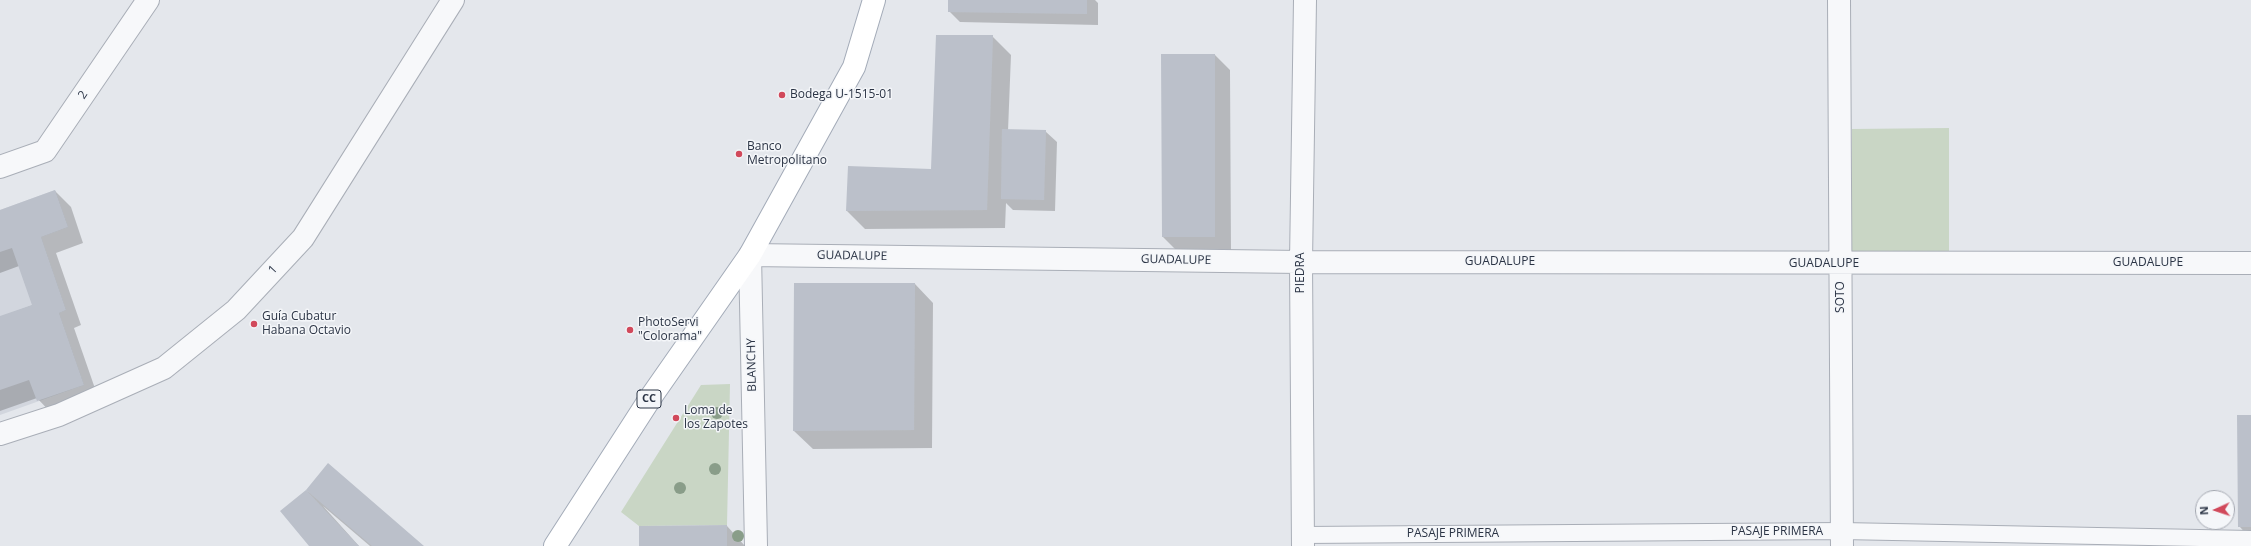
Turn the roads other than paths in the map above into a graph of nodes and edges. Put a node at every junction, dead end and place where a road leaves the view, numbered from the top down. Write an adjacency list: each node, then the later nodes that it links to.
1 (148, 0): 6 (street, 2)
2 (453, 0): 11 (street, 1)
3 (874, 0): 7 (main road, CC)
4 (1305, 0): 8 (street, PIEDRA)
5 (1840, 0): 10 (street, SOTO)
6 (0, 166)
7 (750, 255): 8 (street, GUADALUPE); 15 (main road, CC); 16 (street, BLANCHY)
8 (1301, 262): 10 (street, GUADALUPE); 14 (street, PIEDRA)
9 (2251, 263): 10 (street, GUADALUPE)
10 (1841, 264): 12 (street, SOTO)
11 (0, 434)
12 (1842, 539): 13 (lane, PASAJE PRIMERA); 14 (lane, PASAJE PRIMERA)
13 (2251, 539)
14 (1304, 540)
15 (555, 546)
16 (756, 546)

